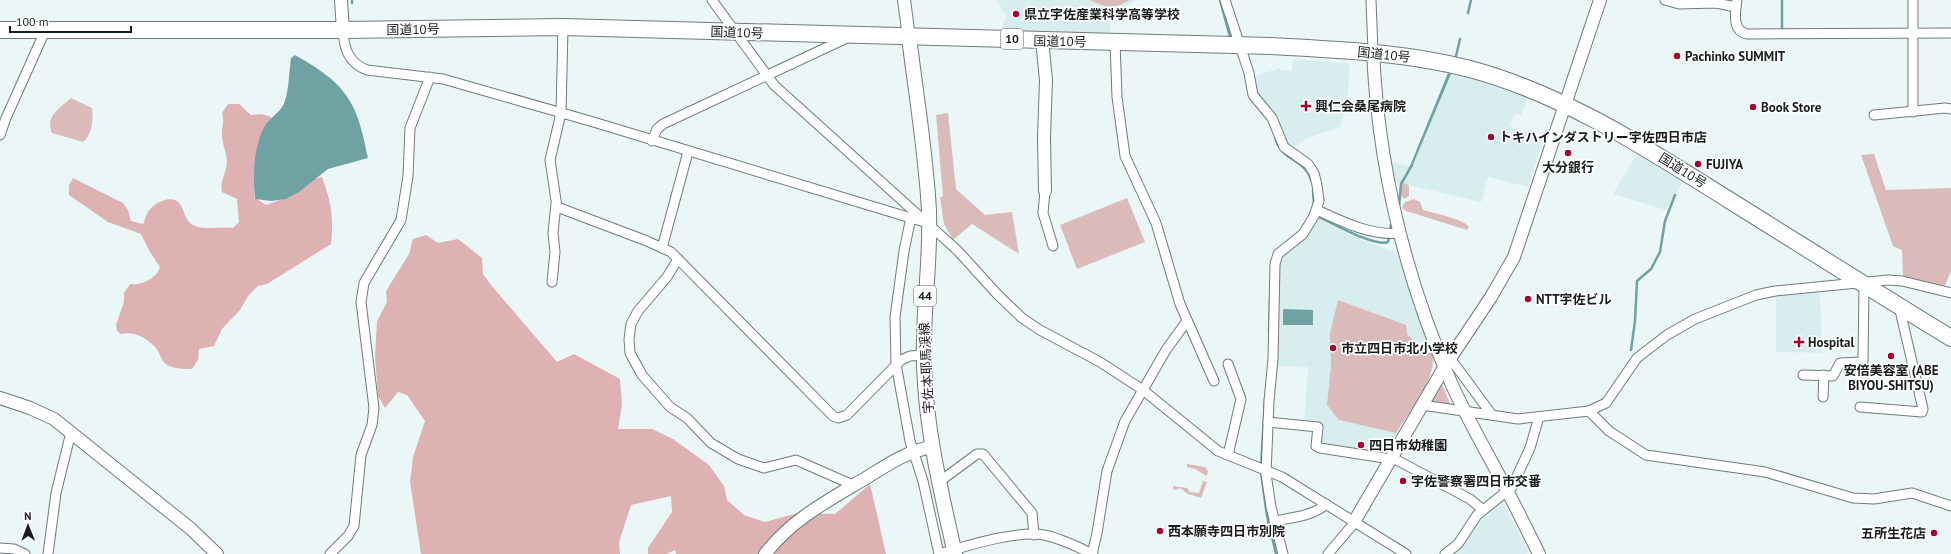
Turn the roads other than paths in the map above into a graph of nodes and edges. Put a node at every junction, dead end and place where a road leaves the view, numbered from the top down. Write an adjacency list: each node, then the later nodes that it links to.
1 (341, 0): 12 (street)
2 (712, 0): 14 (street)
3 (904, 0): 18 (street)
4 (1225, 0): 21 (street)
5 (1371, 0): 22 (street)
6 (1600, 0): 25 (street)
7 (1665, 0): 9 (street)
8 (1913, 0): 15 (street)
9 (1736, 4): 15 (street)
10 (563, 27): 12 (highway, 国道10号 / 10); 14 (highway, 国道10号 / 10); 28 (street)
11 (0, 30): 13 (highway, 国道10号 / 10)
12 (342, 30): 13 (highway, 国道10号 / 10); 23 (street)
13 (45, 31): 30 (street)
14 (734, 32): 17 (highway, 国道10号 / 10); 24 (street)
15 (1913, 33): 16 (street); 27 (street)
16 (1951, 33)
17 (854, 35): 18 (highway, 国道10号 / 10); 24 (street)
18 (909, 37): 19 (highway, 国道10号 / 10); 37 (main road, 宇佐本耶馬渓線 / 44)
19 (1042, 40): 20 (highway, 国道10号 / 10); 33 (street)
20 (1115, 42): 21 (highway, 国道10号 / 10); 46 (street)
21 (1240, 46): 22 (highway, 国道10号 / 10); 35 (street)
22 (1373, 52): 25 (highway, 国道10号 / 10); 38 (street)
23 (430, 77): 28 (street); 85 (street)
24 (768, 77): 31 (street); 37 (street)
25 (1565, 104): 43 (highway, 国道10号 / 10); 49 (street)
26 (1951, 109): 27 (street)
27 (1913, 112): 29 (street)
28 (561, 113): 31 (street); 34 (street)
29 (1874, 115)
30 (0, 135)
31 (652, 141): 32 (street)
32 (688, 152): 36 (street); 40 (street)
33 (1045, 191): 39 (street)
34 (556, 204): 40 (street); 42 (street)
35 (1317, 210): 38 (street); 64 (street)
36 (911, 217): 37 (street); 50 (street, 44)
37 (929, 225): 48 (main road, 宇佐本耶馬渓線 / 44); 55 (street)
38 (1400, 233): 49 (street)
39 (1053, 246)
40 (662, 248): 41 (street)
41 (678, 259): 50 (street); 72 (street)
42 (552, 282)
43 (1863, 283): 44 (street); 45 (highway, 国道10号 / 10); 53 (street); 61 (street)
44 (1951, 293)
45 (1899, 306): 47 (highway, 国道10号 / 10); 59 (street)
46 (1187, 321): 54 (street); 55 (street)
47 (1951, 338)
48 (924, 355): 50 (street); 66 (main road, 宇佐本耶馬渓線 / 44)
49 (1448, 362): 58 (street); 60 (street); 62 (street)
50 (896, 364): 67 (street, 44)
51 (1228, 364): 68 (street)
52 (1803, 375): 53 (street)
53 (1824, 375): 56 (street)
54 (1214, 381)
55 (1142, 390): 68 (street); 88 (street)
56 (1822, 397)
57 (0, 398): 65 (street)
58 (1422, 405): 60 (street); 69 (street)
59 (1860, 407)
60 (1464, 411): 62 (street); 73 (street)
61 (1589, 411): 63 (street); 75 (street)
62 (1492, 415): 63 (street)
63 (1539, 417): 73 (street)
64 (1268, 422): 69 (street); 70 (street)
65 (71, 432): 83 (street); 84 (street)
66 (932, 447): 67 (street); 71 (main road, 宇佐本耶馬渓線 / 44)
67 (913, 450): 72 (street); 87 (street, 44)
68 (1228, 455): 70 (street)
69 (1391, 458): 76 (street); 78 (street)
70 (1263, 468): 74 (street); 77 (street)
71 (939, 482): 79 (street); 81 (main road, 宇佐本耶馬渓線 / 44)
72 (853, 485): 86 (street)
73 (1508, 492): 76 (street); 93 (street)
74 (1326, 504): 77 (street); 78 (street)
75 (1951, 506)
76 (1483, 510): 92 (street)
77 (1274, 521): 89 (street)
78 (1355, 522): 90 (street); 91 (street)
79 (1034, 535): 81 (street); 88 (street)
80 (0, 548): 82 (street)
81 (954, 552): 87 (street)
82 (25, 554)
83 (48, 554)
84 (217, 554)
85 (330, 554)
86 (764, 554)
87 (939, 554)
88 (1092, 554)
89 (1283, 554)
90 (1328, 554)
91 (1406, 554)
92 (1445, 554)
93 (1540, 554)

